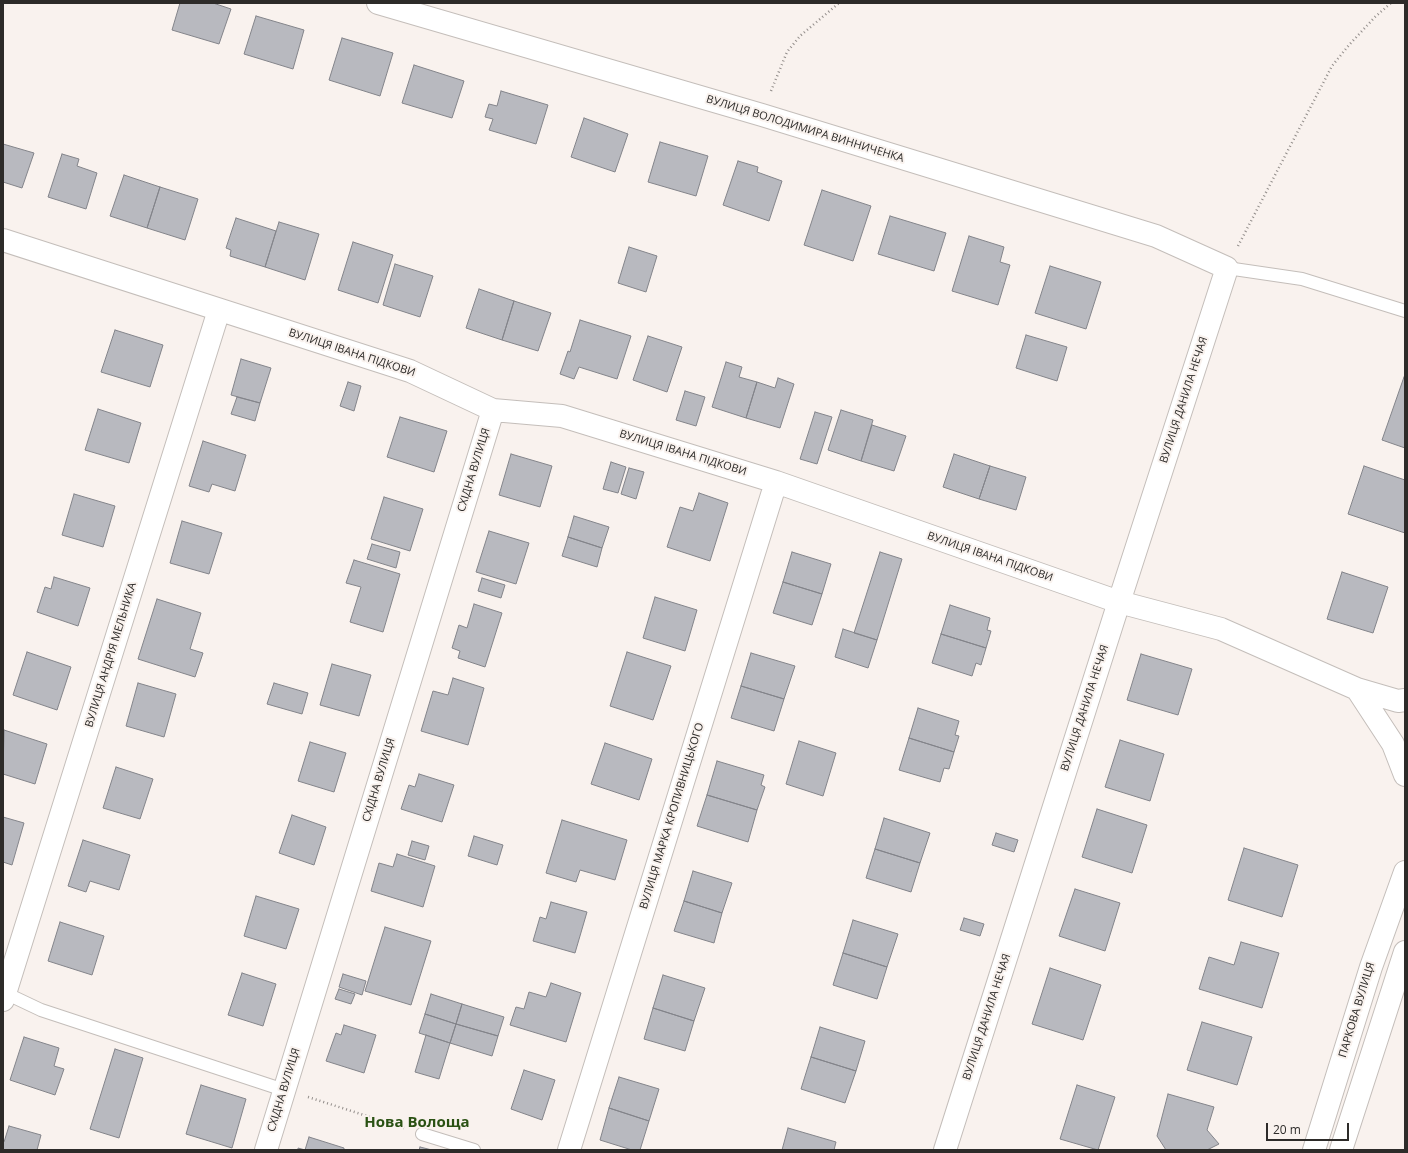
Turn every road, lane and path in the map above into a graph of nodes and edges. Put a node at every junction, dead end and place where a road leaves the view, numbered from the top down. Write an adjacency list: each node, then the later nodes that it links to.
1 (378, 3): 4 (street, ВУЛИЦЯ ВОЛОДИМИРА ВИННИЧЕНКА)
2 (839, 3): 4 (path)
3 (1390, 3): 6 (path)
4 (762, 115): 6 (street, ВУЛИЦЯ ВОЛОДИМИРА ВИННИЧЕНКА)
5 (3, 240): 7 (street, ВУЛИЦЯ ІВАНА ПІДКОВИ)
6 (1227, 268): 8 (lane); 11 (street, ВУЛИЦЯ ДАНИЛА НЕЧАЯ)
7 (219, 310): 9 (street, ВУЛИЦЯ ІВАНА ПІДКОВИ); 18 (street, ВУЛИЦЯ АНДРІЯ МЕЛЬНИКА)
8 (1405, 311)
9 (493, 410): 10 (street, ВУЛИЦЯ ІВАНА ПІДКОВИ); 19 (street, СХІДНА ВУЛИЦЯ)
10 (776, 482): 11 (street, ВУЛИЦЯ ІВАНА ПІДКОВИ); 23 (street, ВУЛИЦЯ МАРКА КРОПИВНИЦЬКОГО)
11 (1119, 602): 12 (street, ВУЛИЦЯ ІВАНА ПІДКОВИ); 24 (street, ВУЛИЦЯ ДАНИЛА НЕЧАЯ)
12 (1357, 689): 13 (street); 14 (street)
13 (1405, 700)
14 (1405, 775)
15 (1405, 872): 17 (street, ПАРКОВА ВУЛИЦЯ)
16 (1404, 958): 17 (street); 26 (street)
17 (1371, 967): 25 (street, ПАРКОВА ВУЛИЦЯ)
18 (4, 995): 19 (lane)
19 (284, 1090): 20 (path); 21 (street, СХІДНА ВУЛИЦЯ)
20 (422, 1134): 22 (lane)
21 (266, 1150)
22 (474, 1150)
23 (569, 1150)
24 (946, 1150)
25 (1314, 1150)
26 (1341, 1150)

